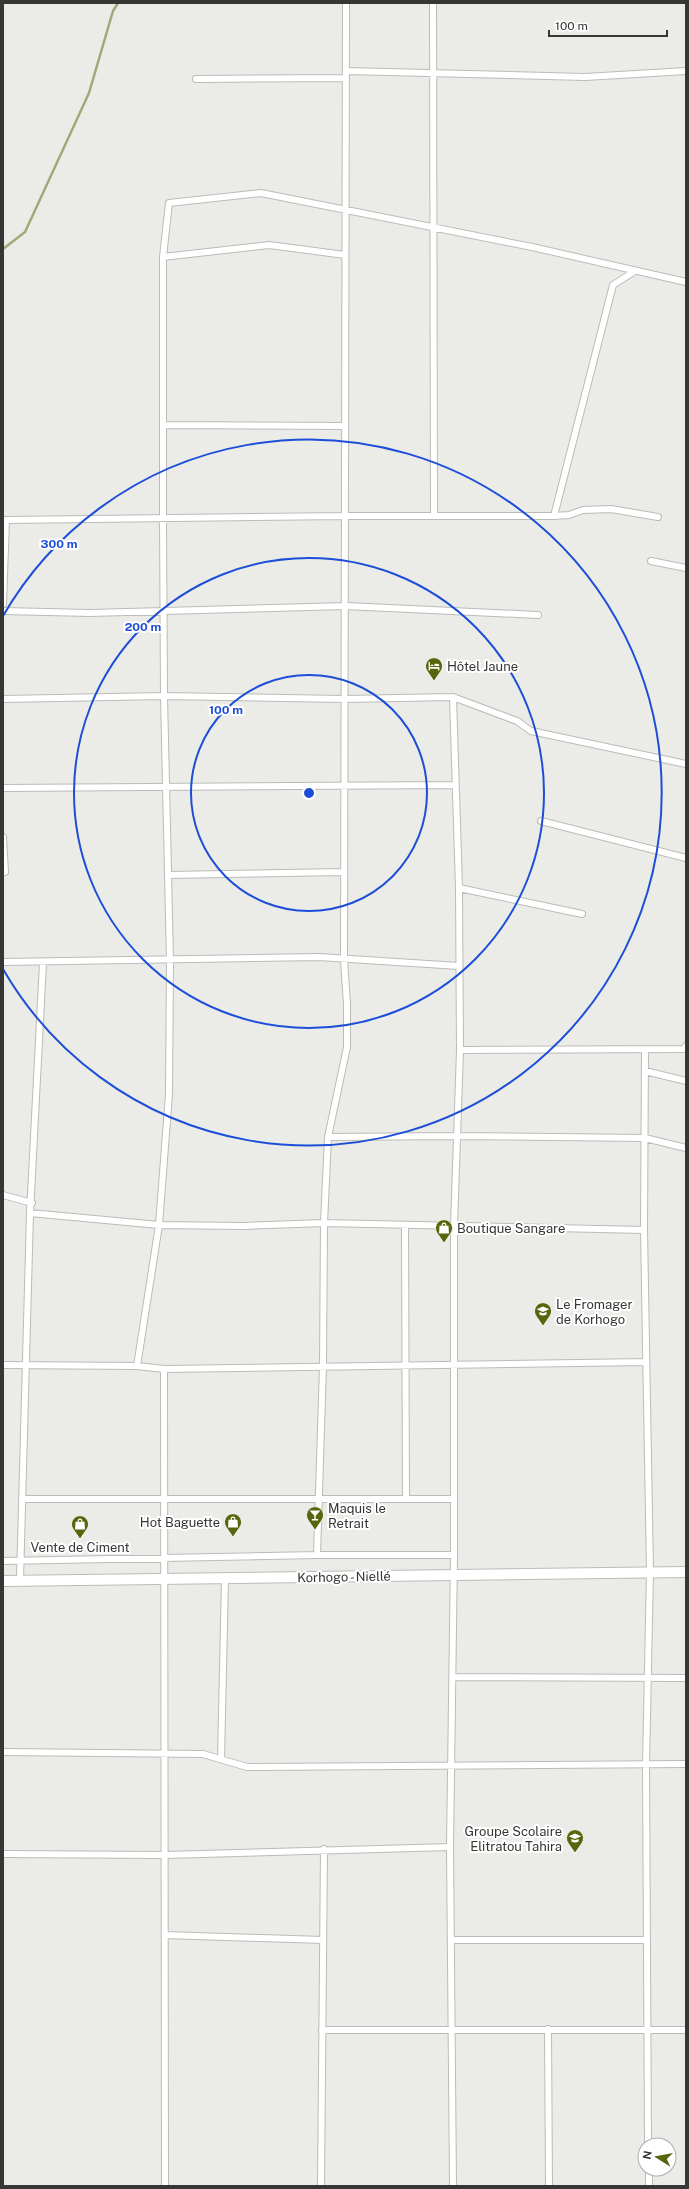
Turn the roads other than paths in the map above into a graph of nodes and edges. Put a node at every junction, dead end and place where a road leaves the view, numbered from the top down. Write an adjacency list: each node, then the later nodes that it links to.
1 (346, 3): 5 (street)
2 (433, 3): 4 (street)
3 (686, 71): 4 (street)
4 (432, 74): 5 (street); 8 (street)
5 (346, 75): 6 (street); 7 (street)
6 (196, 79)
7 (345, 210): 8 (street); 9 (street); 10 (street)
8 (432, 227): 11 (street); 16 (street)
9 (345, 255): 10 (street); 14 (street)
10 (163, 257): 13 (street)
11 (634, 271): 12 (street); 17 (street)
12 (686, 282)
13 (163, 425): 14 (street); 19 (street)
14 (344, 426): 15 (street)
15 (344, 516): 16 (street); 19 (street); 23 (street)
16 (434, 516): 17 (street)
17 (554, 516): 18 (street)
18 (658, 518)
19 (163, 519): 22 (street); 25 (street)
20 (651, 561): 21 (street)
21 (686, 568)
22 (3, 604)
23 (346, 606): 25 (street); 26 (street); 30 (street)
24 (3, 611): 25 (street)
25 (163, 611): 27 (street)
26 (538, 615)
27 (164, 696): 29 (street); 30 (street); 34 (street)
28 (453, 697): 30 (street); 31 (street); 33 (street)
29 (3, 699)
30 (344, 699): 32 (street)
31 (686, 764)
32 (344, 784): 33 (street); 34 (street); 40 (street)
33 (455, 785): 42 (street)
34 (166, 786): 35 (street); 41 (street)
35 (3, 788)
36 (541, 821): 38 (street)
37 (3, 837): 39 (street)
38 (686, 858)
39 (3, 872)
40 (344, 872): 41 (street); 44 (street)
41 (168, 875): 45 (street)
42 (459, 888): 43 (street); 48 (street)
43 (582, 914)
44 (344, 960): 45 (street); 48 (street); 55 (street)
45 (170, 961): 47 (street); 62 (street)
46 (3, 962): 47 (street)
47 (43, 963): 59 (street)
48 (459, 966): 50 (street)
49 (686, 1046): 51 (street)
50 (460, 1050): 51 (street); 54 (street)
51 (645, 1050): 52 (street)
52 (645, 1071): 53 (street); 56 (street)
53 (686, 1081)
54 (456, 1136): 55 (street); 56 (street); 64 (street)
55 (328, 1137): 61 (street)
56 (645, 1138): 57 (street); 65 (street)
57 (686, 1148)
58 (3, 1195): 59 (street)
59 (32, 1203): 60 (street)
60 (30, 1214): 62 (street); 68 (street)
61 (324, 1223): 62 (street); 63 (street); 71 (street)
62 (159, 1225): 70 (street)
63 (405, 1226): 64 (street); 72 (street)
64 (454, 1226): 65 (street); 69 (street)
65 (644, 1230): 66 (street)
66 (646, 1362): 69 (street); 84 (street)
67 (3, 1365): 68 (street)
68 (25, 1365): 70 (street); 74 (street)
69 (455, 1365): 72 (street); 76 (street)
70 (137, 1366): 73 (street)
71 (323, 1366): 72 (street); 73 (street); 78 (street)
72 (405, 1366): 75 (street)
73 (164, 1369): 77 (street)
74 (22, 1499): 77 (street); 83 (street)
75 (406, 1499): 76 (street); 78 (street)
76 (453, 1499): 80 (street)
77 (164, 1500): 78 (street); 81 (street)
78 (318, 1500): 79 (street)
79 (317, 1555): 80 (street); 81 (street)
80 (454, 1555): 86 (street)
81 (164, 1558): 83 (street); 89 (street)
82 (3, 1561): 83 (street)
83 (22, 1562): 88 (street)
84 (650, 1572): 85 (main road, Korhogo - Niellé); 86 (main road, Korhogo - Niellé); 92 (street)
85 (686, 1572)
86 (453, 1576): 87 (main road, Korhogo - Niellé); 91 (street)
87 (225, 1579): 89 (main road, Korhogo - Niellé); 96 (street)
88 (20, 1580): 89 (main road, Korhogo - Niellé); 90 (main road, Korhogo - Niellé)
89 (164, 1580): 95 (street)
90 (3, 1581)
91 (452, 1677): 92 (street); 99 (street)
92 (648, 1677): 93 (street); 97 (street)
93 (686, 1678)
94 (3, 1752): 95 (street)
95 (166, 1754): 96 (street); 103 (street)
96 (222, 1759): 99 (street)
97 (646, 1764): 98 (street); 99 (street); 107 (street)
98 (686, 1764)
99 (452, 1766): 100 (street)
100 (450, 1847): 101 (street); 106 (street)
101 (324, 1849): 103 (street); 105 (street)
102 (3, 1854): 103 (street)
103 (165, 1855): 104 (street)
104 (165, 1935): 105 (street); 114 (street)
105 (323, 1940): 111 (street)
106 (451, 1940): 107 (street); 109 (street)
107 (646, 1940): 108 (street)
108 (646, 2028): 110 (street); 112 (street); 113 (street)
109 (452, 2029): 110 (street); 111 (street); 116 (street)
110 (548, 2029): 117 (street)
111 (322, 2030): 115 (street)
112 (686, 2030)
113 (648, 2137)
114 (165, 2186)
115 (321, 2186)
116 (454, 2186)
117 (549, 2186)

